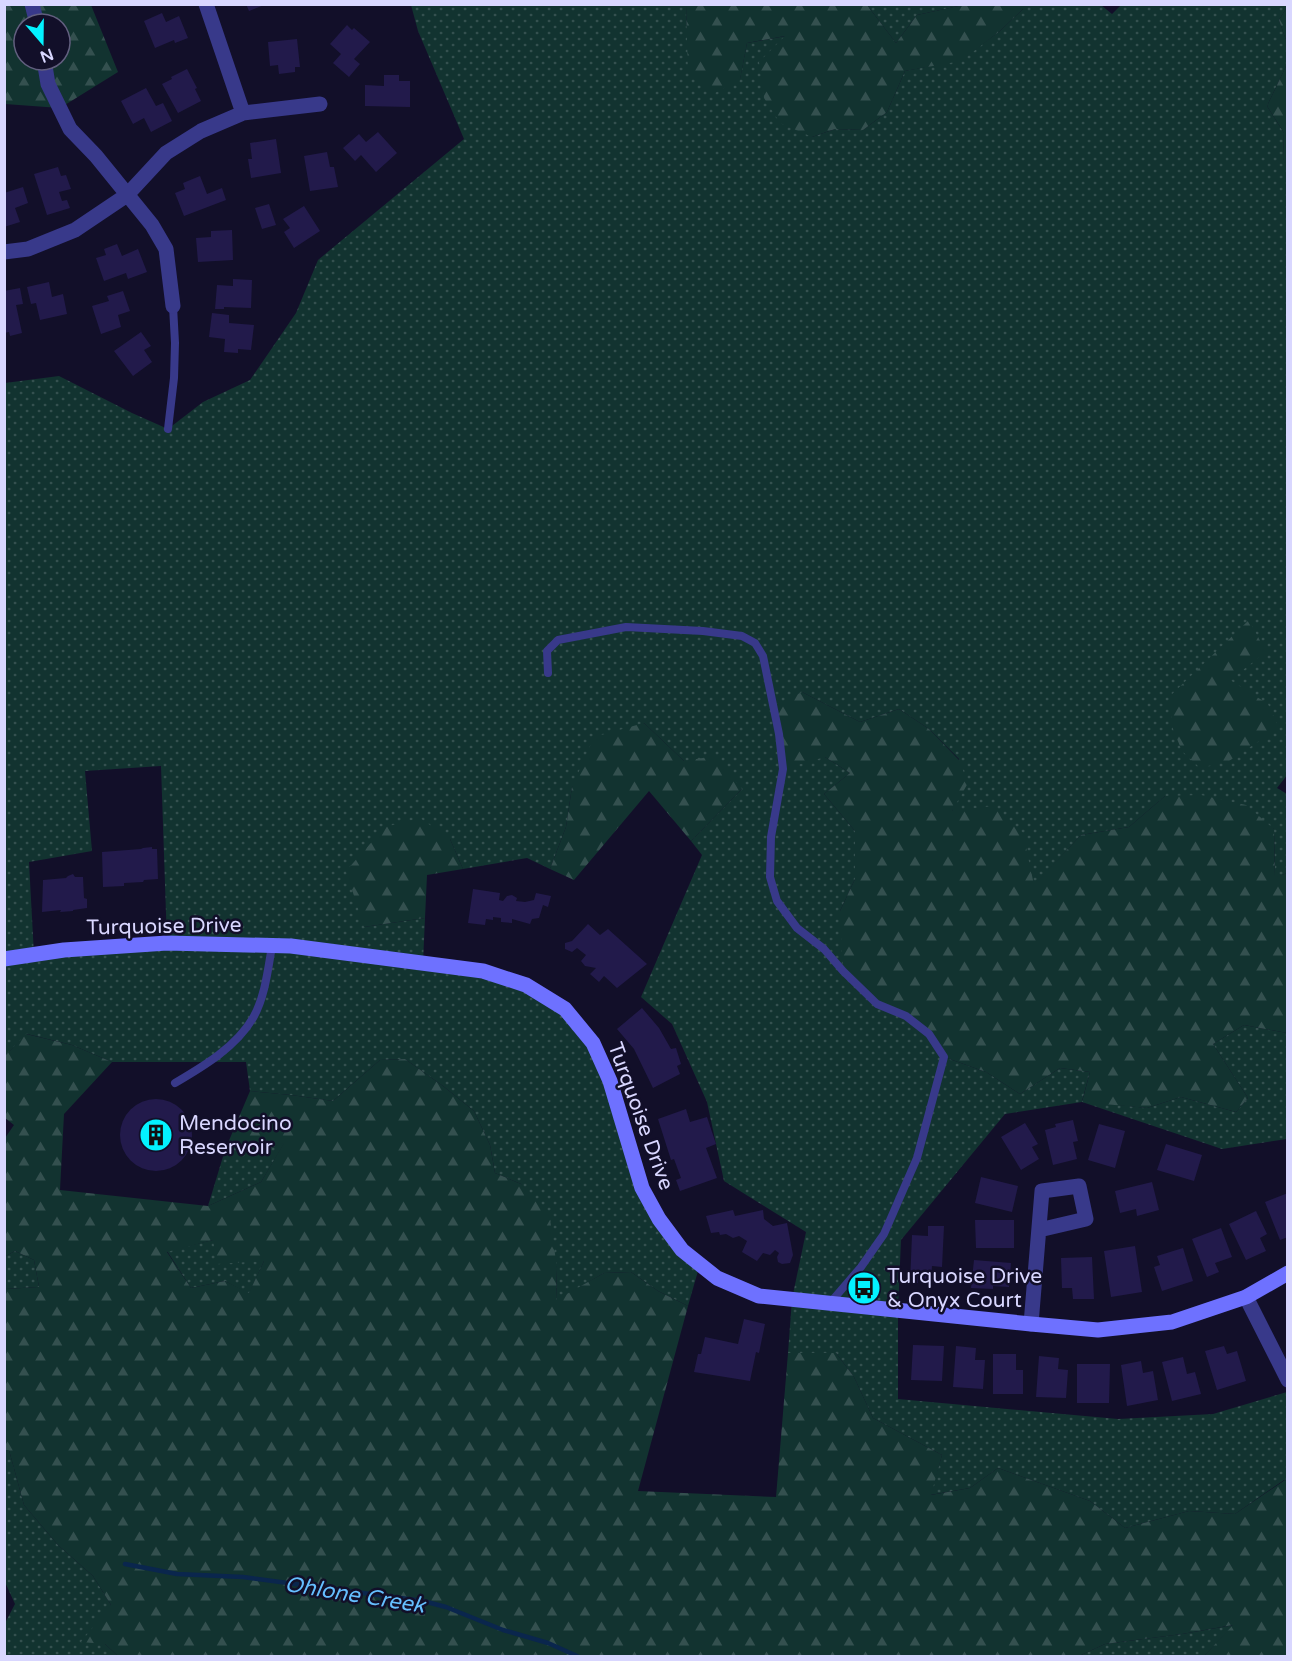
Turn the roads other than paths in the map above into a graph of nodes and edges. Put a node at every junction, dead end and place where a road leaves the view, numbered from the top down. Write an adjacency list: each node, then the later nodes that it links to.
1 (206, 4): 4 (street)
2 (46, 72): 5 (street)
3 (320, 104): 4 (street)
4 (243, 113): 5 (street)
5 (127, 195): 6 (street); 7 (street)
6 (4, 252)
7 (173, 306): 8 (lane)
8 (168, 429)
9 (548, 673): 16 (lane)
10 (272, 946): 11 (street, Turquoise Drive); 12 (lane); 16 (street, Turquoise Drive)
11 (4, 959)
12 (175, 1083)
13 (1039, 1230): 17 (street)
14 (1287, 1273): 15 (street, Turquoise Drive)
15 (1246, 1297): 17 (street, Turquoise Drive); 18 (street)
16 (830, 1303): 17 (street, Turquoise Drive)
17 (1031, 1324)
18 (1287, 1380)

